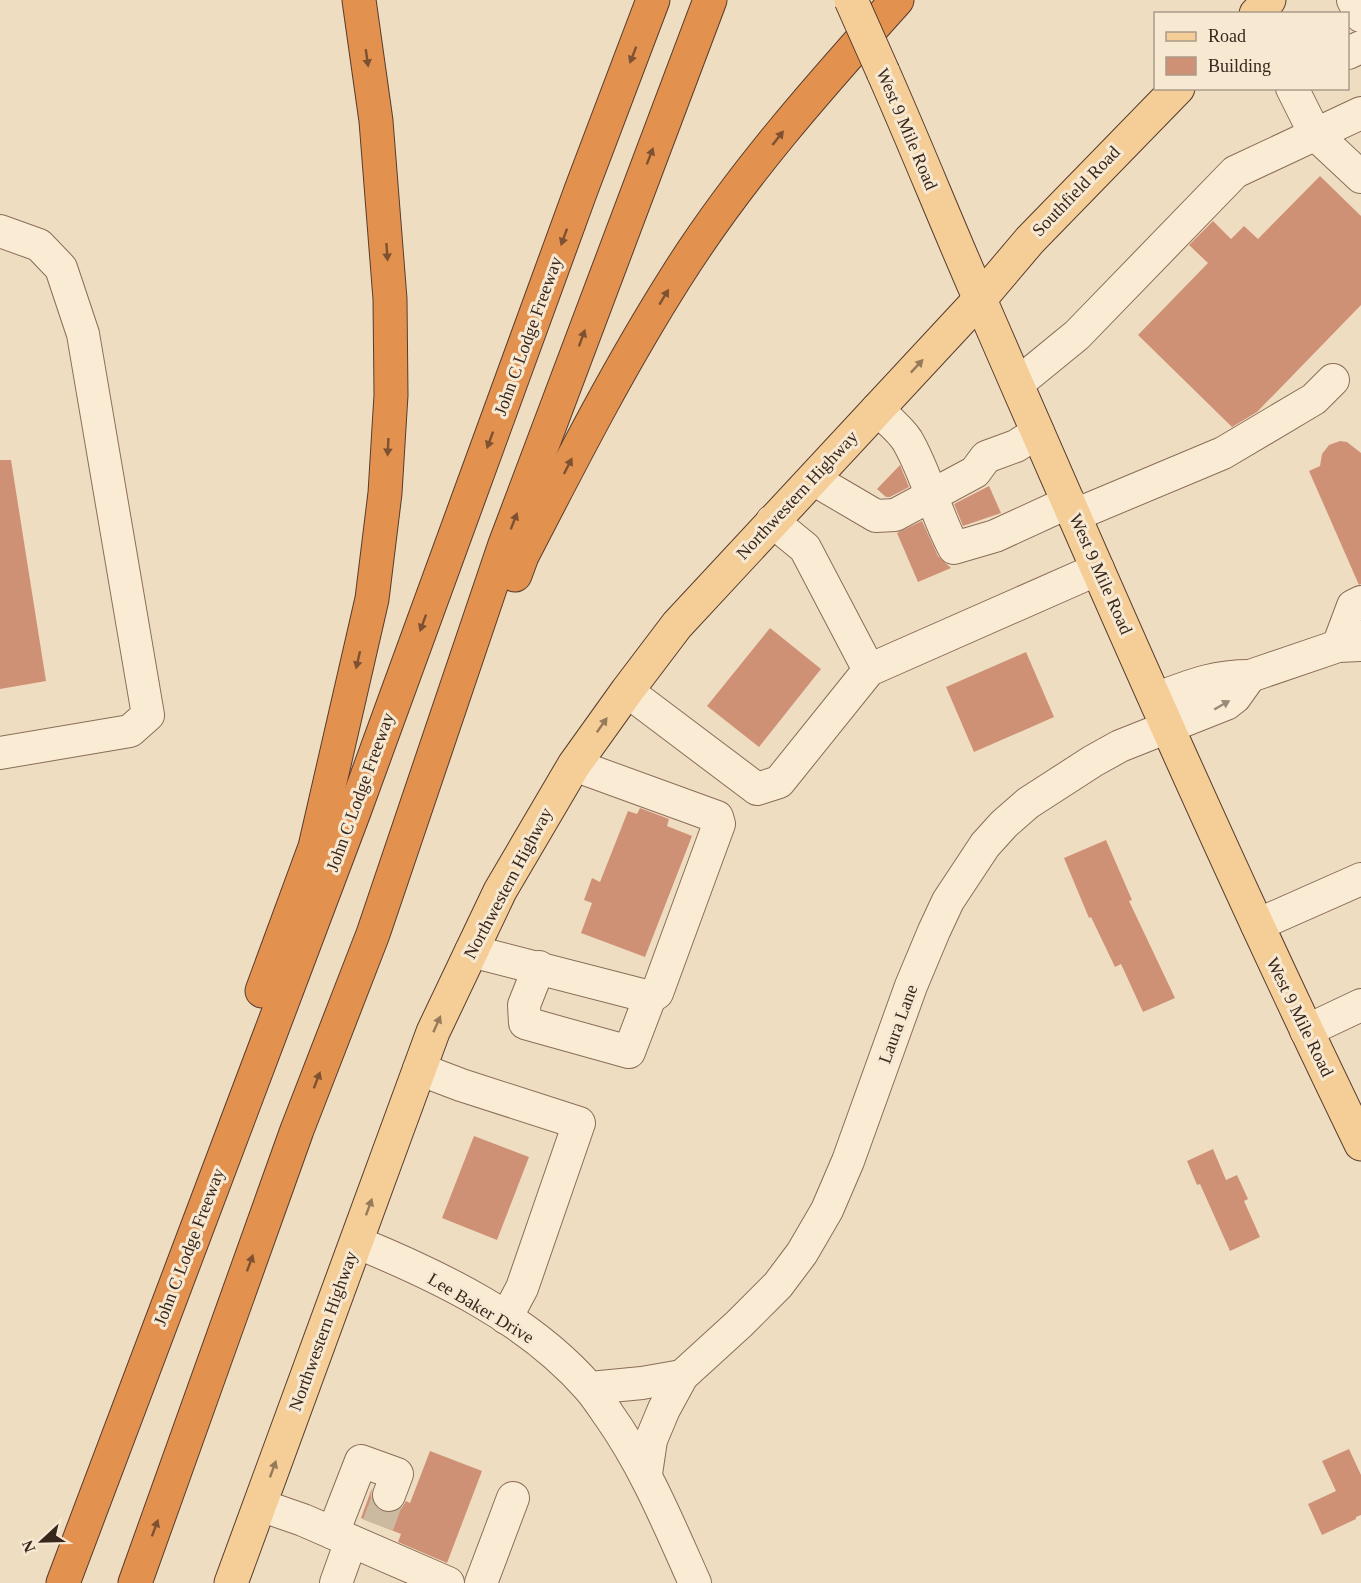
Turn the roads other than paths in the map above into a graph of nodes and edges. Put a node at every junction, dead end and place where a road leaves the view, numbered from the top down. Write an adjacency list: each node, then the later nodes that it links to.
1 (359, 0): 52 (highway, one-way to 52)
2 (654, 0): 52 (highway, John C Lodge Freeway, one-way to 52)
3 (710, 0): 35 (highway, one-way to 3)
4 (851, 0): 16 (main road, West 9 Mile Road, bridge)
5 (897, 0): 35 (highway, one-way to 5)
6 (1269, 0): 8 (main road)
7 (1353, 0): 9 (street)
8 (1259, 12)
9 (1361, 16)
10 (1176, 90): 16 (main road, Southfield Road)
11 (1293, 90): 13 (street)
12 (1361, 113): 13 (street)
13 (1315, 134): 14 (street); 18 (street)
14 (1361, 177)
15 (0, 231): 31 (street)
16 (980, 299): 18 (main road, West 9 Mile Road); 19 (main road, Northwestern Highway, one-way to 16)
17 (1333, 380): 23 (street)
18 (1017, 384): 20 (main road, West 9 Mile Road)
19 (878, 409): 21 (main road, Northwestern Highway); 22 (street)
20 (1038, 432): 22 (street); 23 (main road, West 9 Mile Road)
21 (813, 479): 22 (street); 24 (main road, Northwestern Highway)
22 (930, 496): 23 (street)
23 (1072, 508): 25 (main road, West 9 Mile Road)
24 (772, 521): 28 (street); 29 (main road, Northwestern Highway)
25 (1098, 569): 28 (street); 30 (main road, West 9 Mile Road)
26 (1361, 603): 27 (street)
27 (1350, 646): 30 (street, Laura Lane)
28 (868, 670): 29 (street)
29 (627, 691): 32 (main road, Northwestern Highway, one-way to 29)
30 (1162, 713): 34 (main road, West 9 Mile Road); 45 (street, Laura Lane)
31 (0, 753)
32 (574, 765): 36 (main road, Northwestern Highway); 38 (street)
33 (1361, 879): 34 (street)
34 (1257, 925): 40 (main road, West 9 Mile Road)
35 (373, 934): 53 (highway, one-way to 35)
36 (471, 951): 37 (street); 41 (main road, Northwestern Highway, one-way to 36)
37 (539, 967): 38 (street); 38 (street)
38 (650, 997)
39 (1361, 1005): 40 (street)
40 (1306, 1031): 42 (main road, West 9 Mile Road)
41 (419, 1069): 43 (main road, Northwestern Highway, one-way to 41); 44 (street)
42 (1361, 1144)
43 (356, 1242): 44 (street, Lee Baker Drive); 50 (main road, Northwestern Highway, one-way to 43)
44 (506, 1318): 46 (street, Lee Baker Drive)
45 (682, 1376): 46 (street); 47 (street, Laura Lane)
46 (590, 1388): 47 (street, Lee Baker Drive)
47 (646, 1474): 58 (street, Lee Baker Drive)
48 (389, 1495): 51 (street)
49 (513, 1498): 57 (street)
50 (260, 1505): 51 (street); 54 (main road, Northwestern Highway)
51 (358, 1537): 55 (street); 56 (street)
52 (61, 1583)
53 (135, 1583)
54 (231, 1583)
55 (336, 1583)
56 (448, 1583)
57 (481, 1583)
58 (695, 1583)

